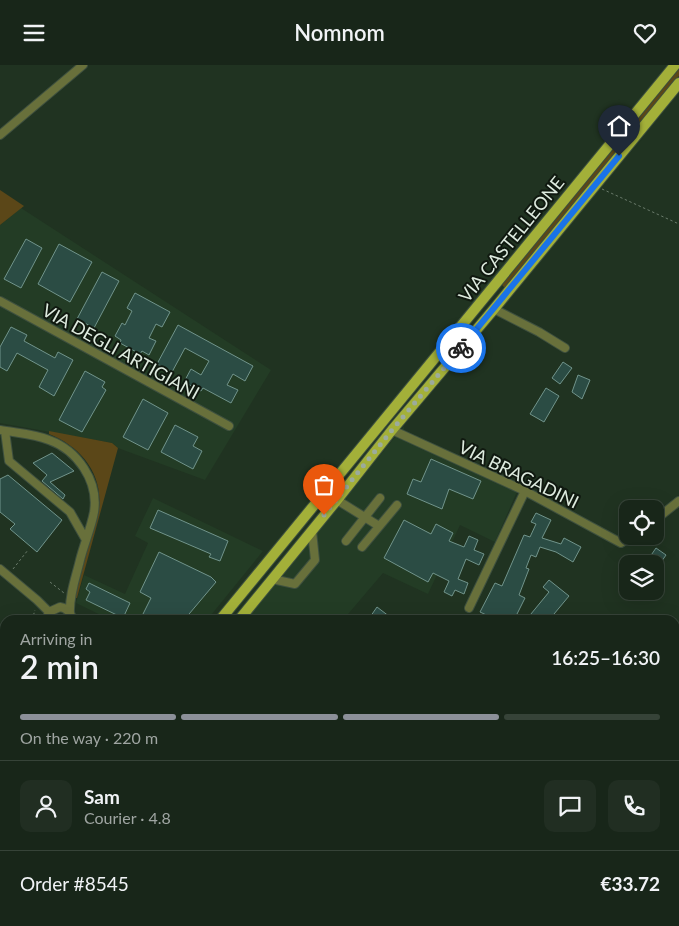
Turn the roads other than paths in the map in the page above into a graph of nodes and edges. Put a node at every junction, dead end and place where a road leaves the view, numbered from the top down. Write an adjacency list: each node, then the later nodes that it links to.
1 (84, 65): 4 (street)
2 (675, 65): 30 (main road, VIA CASTELLEONE)
3 (679, 83): 6 (main road, VIA CASTELLEONE)
4 (0, 135)
5 (0, 301): 8 (street, VIA DEGLI ARTIGIANI)
6 (494, 309): 7 (street); 9 (main road, VIA CASTELLEONE)
7 (565, 348)
8 (228, 426)
9 (392, 430): 11 (street, VIA BRAGADINI); 13 (main road, VIA CASTELLEONE)
10 (3, 431): 20 (street); 20 (street)
11 (524, 491): 22 (street, VIA BRAGADINI); 27 (street)
12 (380, 498): 17 (street)
13 (337, 500): 17 (street); 19 (main road, VIA CASTELLEONE)
14 (679, 501): 16 (street)
15 (397, 505): 18 (street)
16 (664, 513)
17 (365, 517): 18 (street); 21 (street)
18 (380, 527): 23 (street)
19 (312, 531): 25 (main road, VIA CASTELLEONE); 25 (street)
20 (86, 540): 26 (street)
21 (346, 541)
22 (619, 542)
23 (362, 547)
24 (0, 569): 28 (street)
25 (272, 579): 31 (main road, VIA CASTELLEONE)
26 (74, 583): 28 (street); 29 (street)
27 (469, 608)
28 (50, 615)
29 (71, 615)
30 (224, 615)
31 (243, 615)

